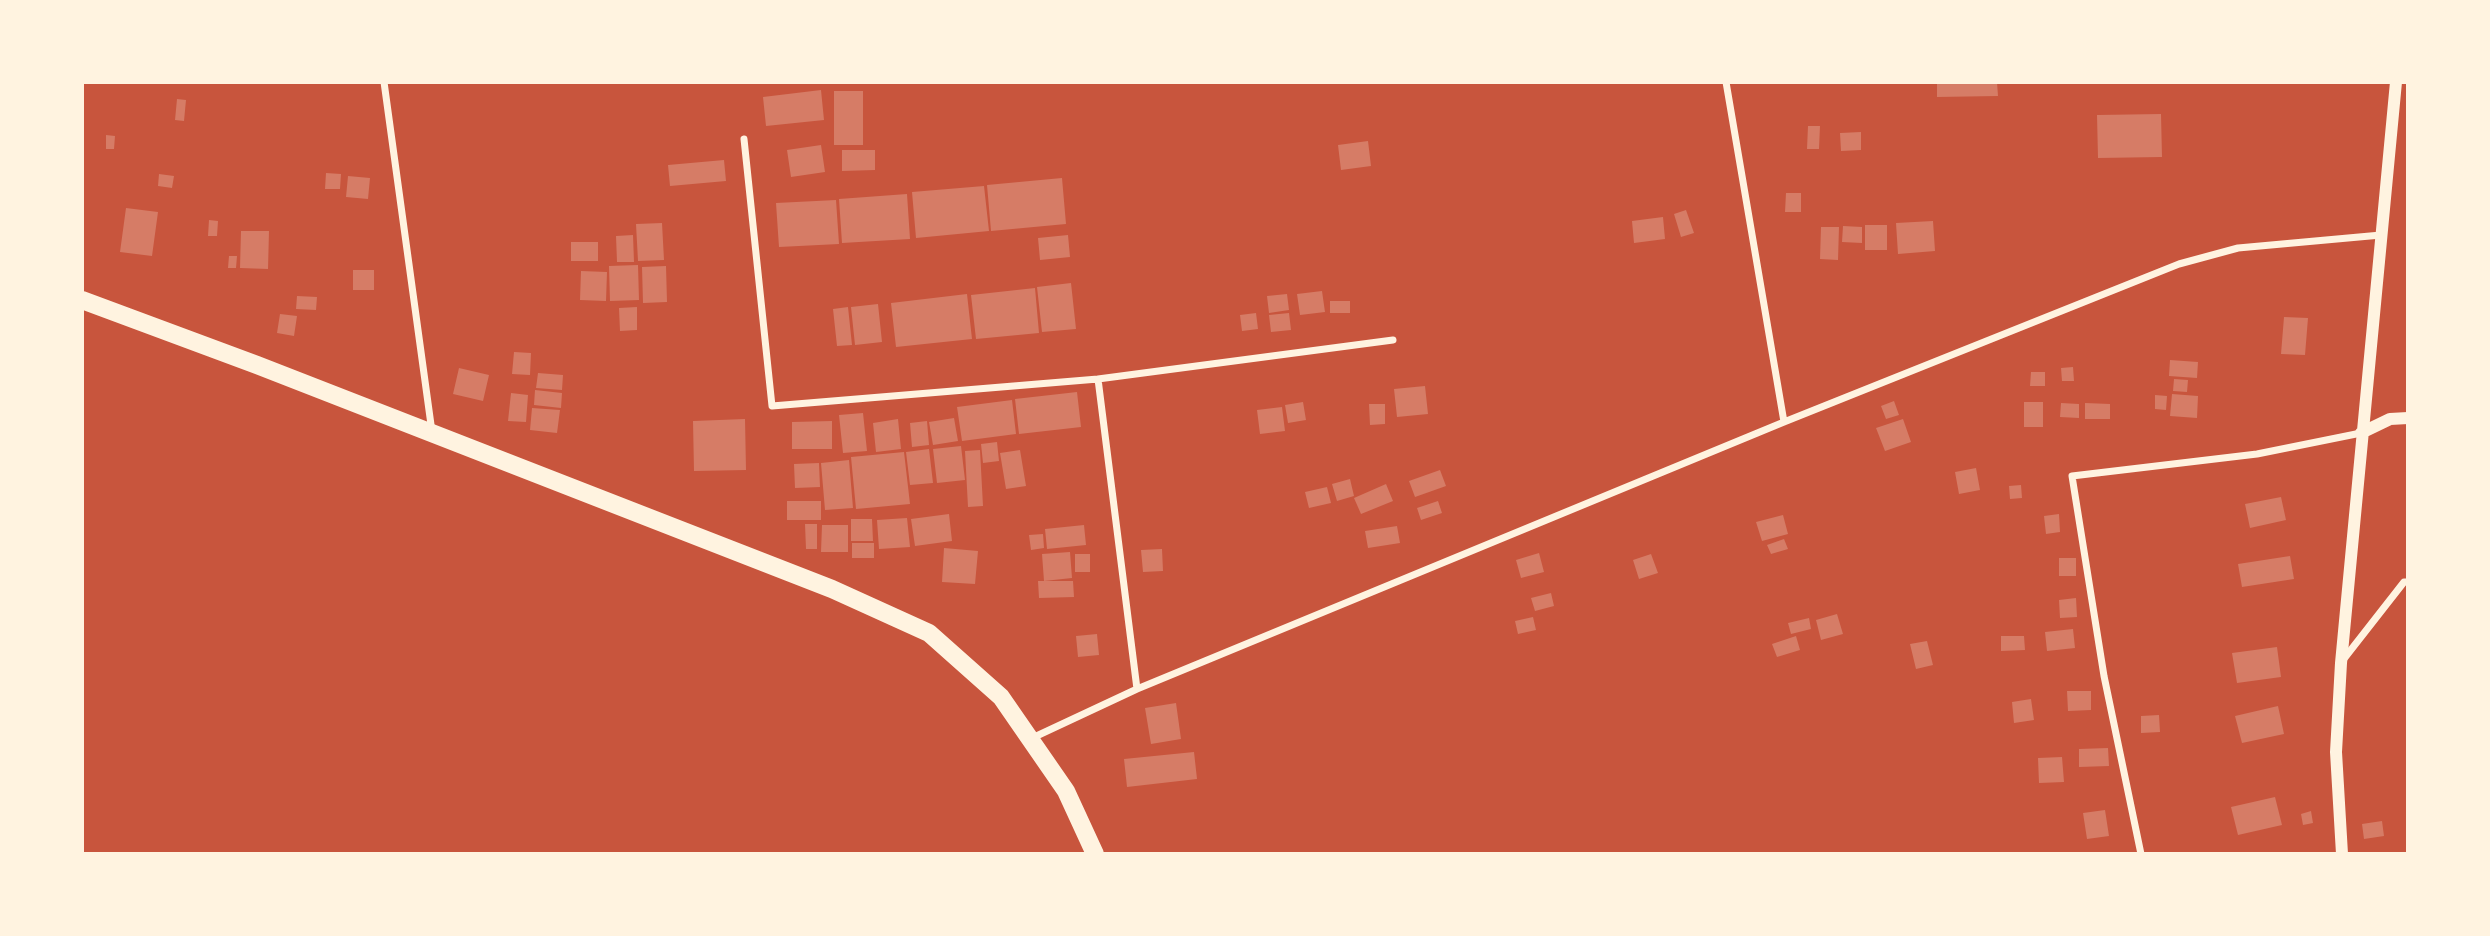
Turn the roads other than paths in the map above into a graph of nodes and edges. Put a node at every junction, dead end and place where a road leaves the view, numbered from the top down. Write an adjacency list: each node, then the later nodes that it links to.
1 (383, 82): 11 (street)
2 (1726, 82): 10 (street)
3 (2396, 82): 5 (street)
4 (744, 139): 8 (street)
5 (2381, 235): 10 (street); 12 (street)
6 (82, 299): 11 (main road)
7 (1393, 340): 8 (street)
8 (1098, 379): 15 (street)
9 (2408, 418): 12 (street)
10 (1784, 422): 15 (street)
11 (432, 433): 16 (main road)
12 (2361, 433): 14 (street); 18 (street)
13 (2408, 582): 14 (street)
14 (2341, 663): 19 (street)
15 (1137, 689): 16 (street)
16 (1030, 739): 17 (main road)
17 (1095, 854)
18 (2141, 854)
19 (2342, 854)

